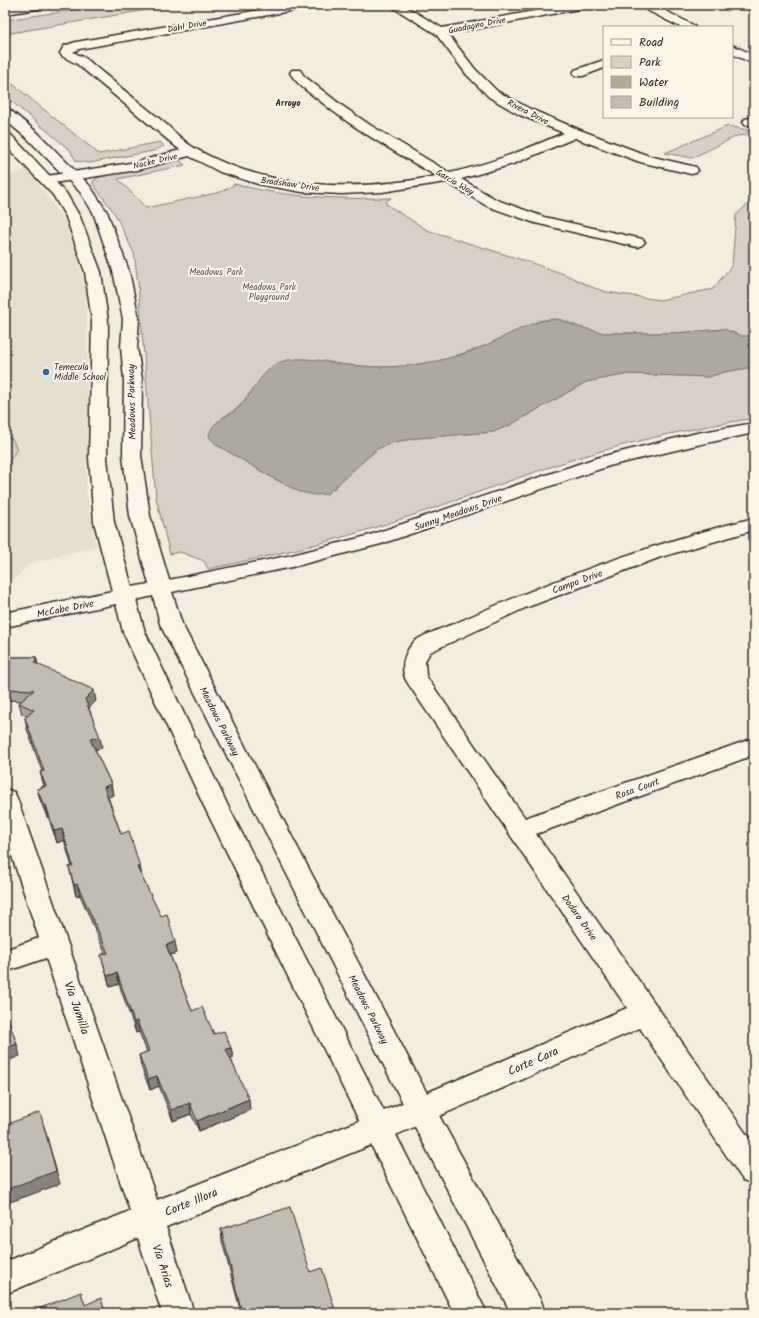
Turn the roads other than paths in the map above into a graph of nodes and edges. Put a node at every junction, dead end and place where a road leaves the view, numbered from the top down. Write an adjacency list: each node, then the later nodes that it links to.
1 (44, 5): 6 (street)
2 (307, 5): 9 (street, Dahl Drive)
3 (395, 5): 8 (street, Rivera Drive)
4 (584, 5): 8 (street, Guadagno Drive)
5 (645, 5): 7 (street)
6 (5, 11)
7 (687, 26)
8 (440, 32): 16 (street, Rivera Drive)
9 (68, 49): 18 (street, Bradshaw Drive)
10 (733, 50): 11 (street)
11 (754, 60)
12 (603, 64): 14 (street)
13 (296, 73): 21 (street, Garcia Way)
14 (579, 73)
15 (5, 113): 20 (street, Meadows Parkway)
16 (574, 134): 19 (street, Rivera Drive); 21 (street, Bradshaw Drive)
17 (5, 137): 22 (street)
18 (190, 151): 20 (street, Nacke Drive); 21 (street, Bradshaw Drive)
19 (690, 170)
20 (77, 174): 22 (street, Nacke Drive); 26 (street, Meadows Parkway)
21 (447, 177): 23 (street, Garcia Way)
22 (46, 180): 27 (street)
23 (637, 242)
24 (754, 428): 26 (street, Sunny Meadows Drive)
25 (754, 524): 29 (street, Campo Drive)
26 (161, 588): 27 (street, Sunny Meadows Drive); 36 (street, Meadows Parkway)
27 (124, 596): 28 (street, McCabe Drive); 37 (street)
28 (5, 620)
29 (414, 661): 32 (street, Dodaro Drive)
30 (754, 746): 32 (street, Rosa Court)
31 (5, 798): 33 (street, Via Jumilla)
32 (519, 830): 35 (street, Dodaro Drive)
33 (55, 944): 34 (street); 39 (street, Via Jumilla)
34 (5, 961)
35 (645, 1013): 36 (street, Corte Cara); 38 (street, Dodaro Drive)
36 (422, 1110): 37 (street, Corte Cara); 43 (street, Meadows Parkway)
37 (378, 1128): 39 (street, Corte Illora); 42 (street)
38 (754, 1170)
39 (148, 1219): 40 (street, Corte Illora); 41 (street, Via Arias)
40 (5, 1278)
41 (178, 1313)
42 (471, 1313)
43 (529, 1313)

